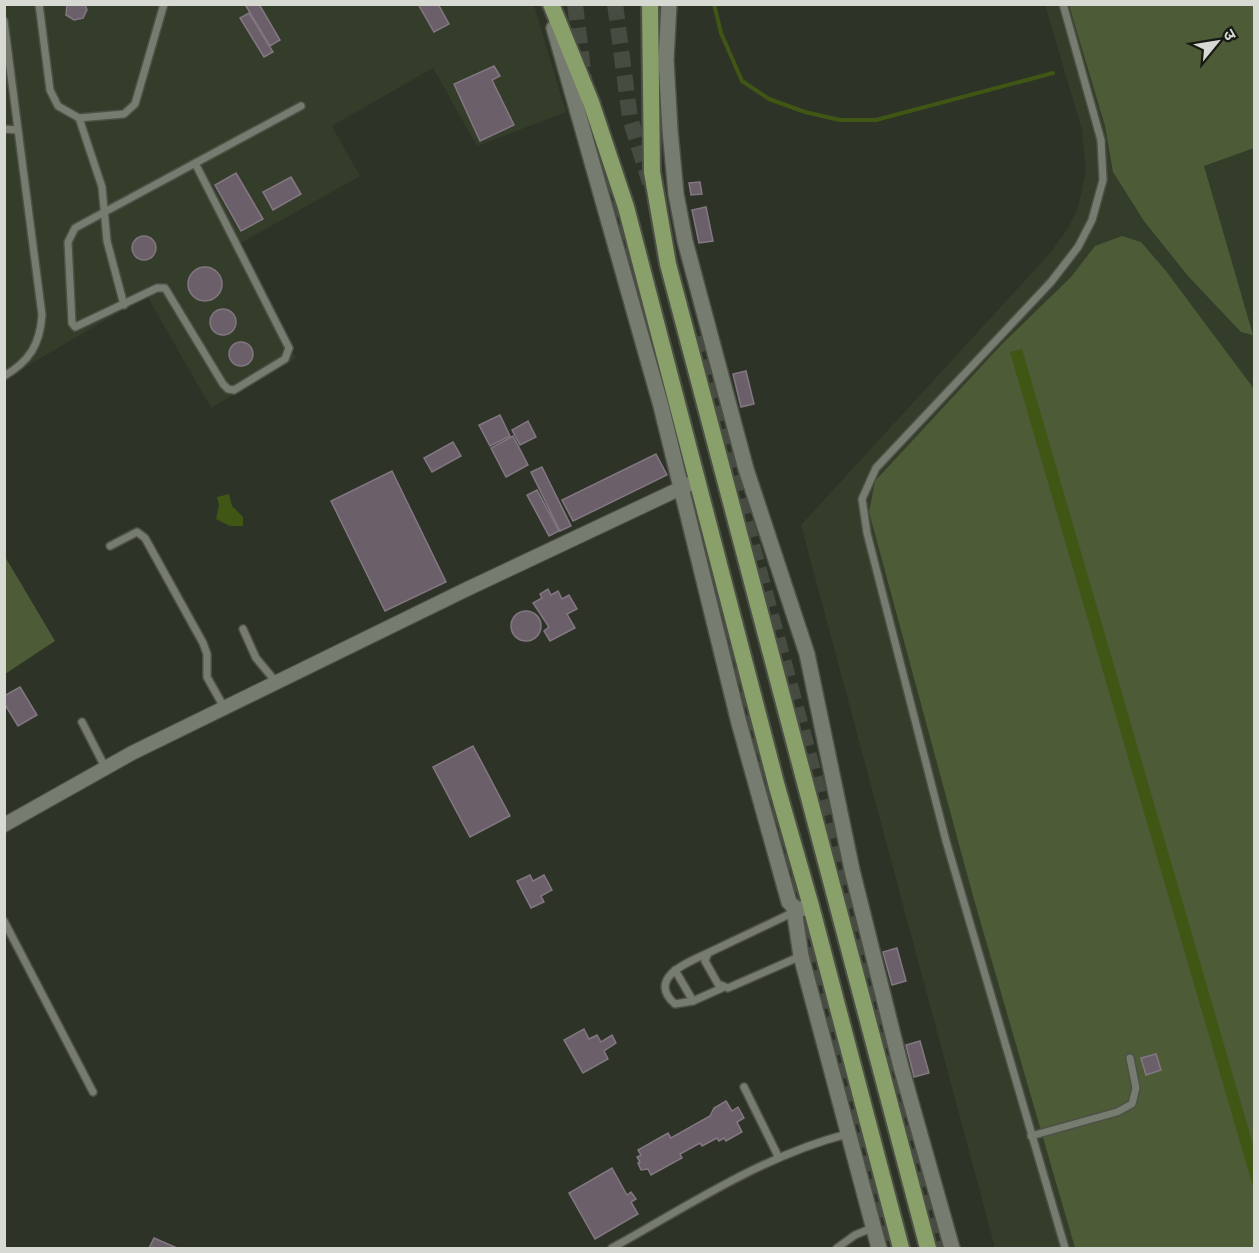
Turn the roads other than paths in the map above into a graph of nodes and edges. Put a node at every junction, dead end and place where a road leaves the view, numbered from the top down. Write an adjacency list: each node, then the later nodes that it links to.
1 (39, 4): 9 (lane)
2 (164, 4): 9 (lane)
3 (549, 4): 16 (highway); 17 (street)
4 (650, 4): 44 (highway)
5 (669, 4): 45 (street)
6 (1063, 4): 37 (lane)
7 (4, 21): 11 (lane)
8 (301, 106): 12 (lane)
9 (79, 118): 13 (lane)
10 (4, 129): 11 (lane)
11 (17, 130): 15 (lane)
12 (195, 163): 13 (lane); 14 (lane)
13 (102, 215): 14 (lane); 14 (lane)
14 (124, 305)
15 (4, 376)
16 (698, 480): 17 (street); 25 (highway)
17 (681, 487): 20 (street); 26 (street)
18 (111, 546): 21 (lane)
19 (243, 629): 20 (lane)
20 (276, 683): 21 (street)
21 (225, 710): 23 (street)
22 (82, 722): 23 (lane)
23 (105, 767): 24 (street)
24 (4, 825)
25 (811, 906): 26 (street); 43 (highway)
26 (794, 911): 28 (lane); 29 (street)
27 (4, 921): 35 (lane)
28 (708, 953): 30 (lane); 31 (lane)
29 (801, 956): 31 (lane); 36 (street)
30 (675, 970): 32 (lane); 32 (lane)
31 (722, 988): 32 (lane)
32 (693, 1001)
33 (1130, 1058): 37 (lane)
34 (744, 1087): 38 (lane)
35 (93, 1092)
36 (847, 1134): 38 (lane); 39 (street)
37 (1031, 1136): 46 (lane)
38 (777, 1156): 40 (lane)
39 (873, 1228): 41 (lane); 42 (street)
40 (612, 1248)
41 (837, 1248)
42 (879, 1248)
43 (902, 1248)
44 (928, 1248)
45 (952, 1248)
46 (1065, 1248)

